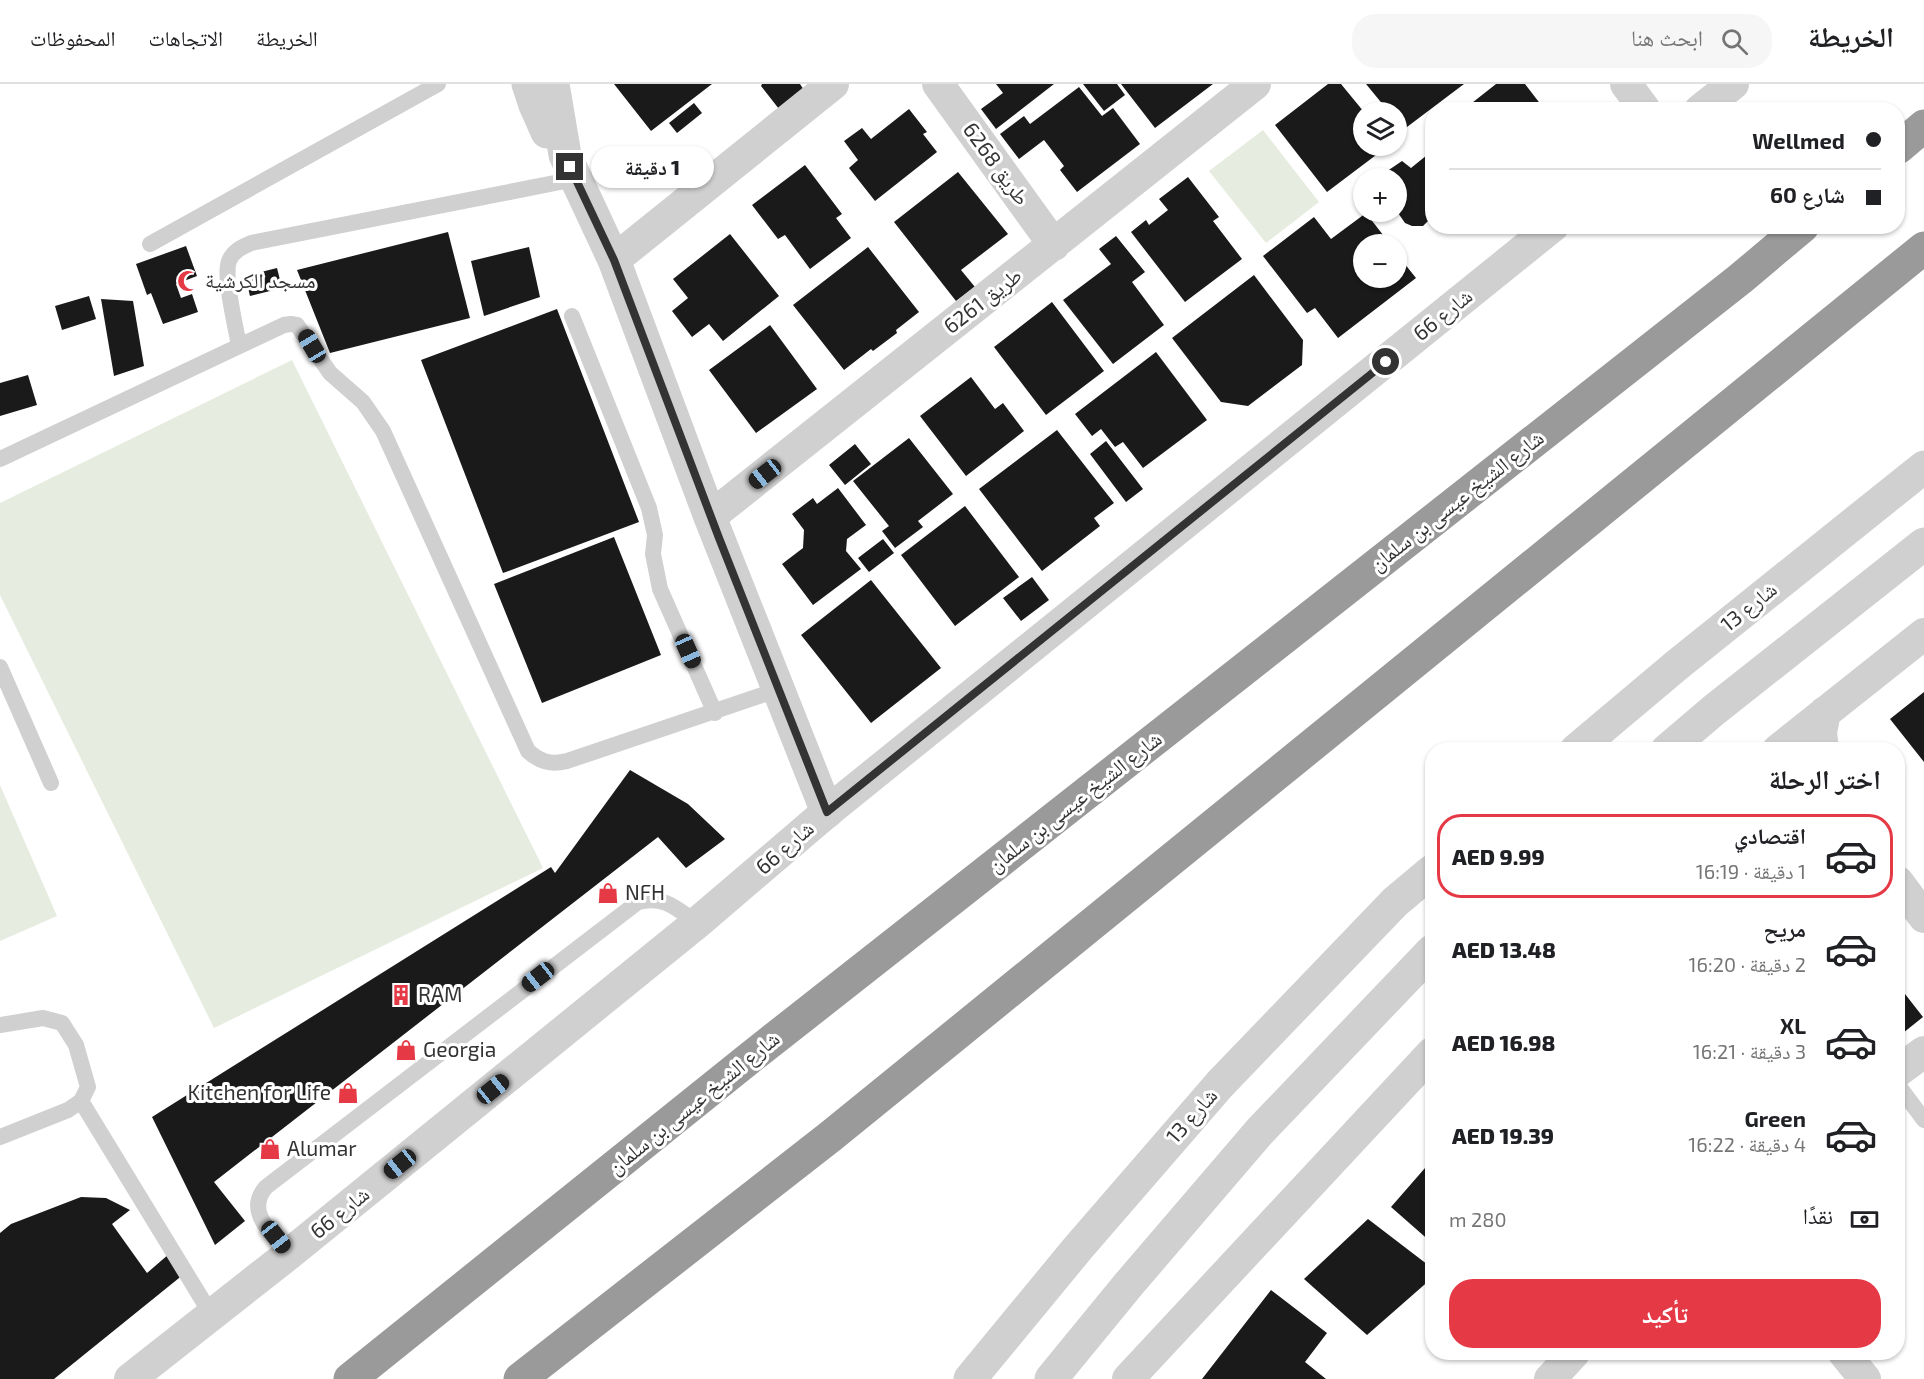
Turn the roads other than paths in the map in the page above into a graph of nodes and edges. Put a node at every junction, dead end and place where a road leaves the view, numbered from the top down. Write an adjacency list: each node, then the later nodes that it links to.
1 (438, 84): 16 (lane)
2 (528, 84): 13 (street)
3 (553, 84): 13 (street)
4 (833, 84): 19 (street)
5 (938, 84): 17 (street, طريق 6268)
6 (1255, 84): 17 (street, طريق 6261)
7 (1626, 84): 9 (street)
8 (1733, 84): 10 (street)
9 (1639, 102)
10 (1710, 102)
11 (1924, 126): 12 (highway)
12 (1905, 142)
13 (570, 167): 19 (street); 21 (lane)
14 (1543, 234): 36 (street, شارع 66)
15 (1793, 234): 56 (highway, شارع الشيخ عيسى بن سلمان)
16 (150, 244)
17 (1054, 244): 24 (street, طريق 6261)
18 (1924, 248): 57 (highway)
19 (614, 260): 24 (street)
20 (572, 316): 30 (lane)
21 (240, 346): 22 (lane); 30 (lane)
22 (0, 459)
23 (1924, 467): 31 (street, شارع 13)
24 (710, 517): 28 (street)
25 (1924, 544): 32 (street)
26 (1924, 634): 29 (street)
27 (0, 667): 35 (lane)
28 (777, 690): 30 (lane); 36 (street)
29 (1825, 712): 33 (street); 34 (street)
30 (715, 713)
31 (1586, 742)
32 (1676, 742)
33 (1788, 742)
34 (1823, 742)
35 (51, 783)
36 (827, 812): 40 (street, شارع 66)
37 (1425, 877): 58 (street, شارع 13)
38 (1905, 891): 39 (street)
39 (1924, 917)
40 (697, 923): 50 (street, شارع 66); 50 (lane)
41 (1425, 958): 59 (street)
42 (0, 1025): 47 (lane)
43 (1924, 1052): 45 (street)
44 (1425, 1061): 52 (street)
45 (1905, 1066)
46 (1905, 1094): 48 (lane)
47 (81, 1101): 49 (lane); 51 (lane)
48 (1924, 1120)
49 (0, 1137)
50 (289, 1254): 51 (street, شارع 66)
51 (211, 1314): 55 (street, شارع 66)
52 (1163, 1342): 60 (street); 61 (street)
53 (1568, 1360): 62 (street)
54 (1850, 1360): 63 (street)
55 (130, 1379)
56 (350, 1379)
57 (520, 1379)
58 (970, 1379)
59 (1051, 1379)
60 (1128, 1379)
61 (1162, 1379)
62 (1550, 1379)
63 (1865, 1379)

